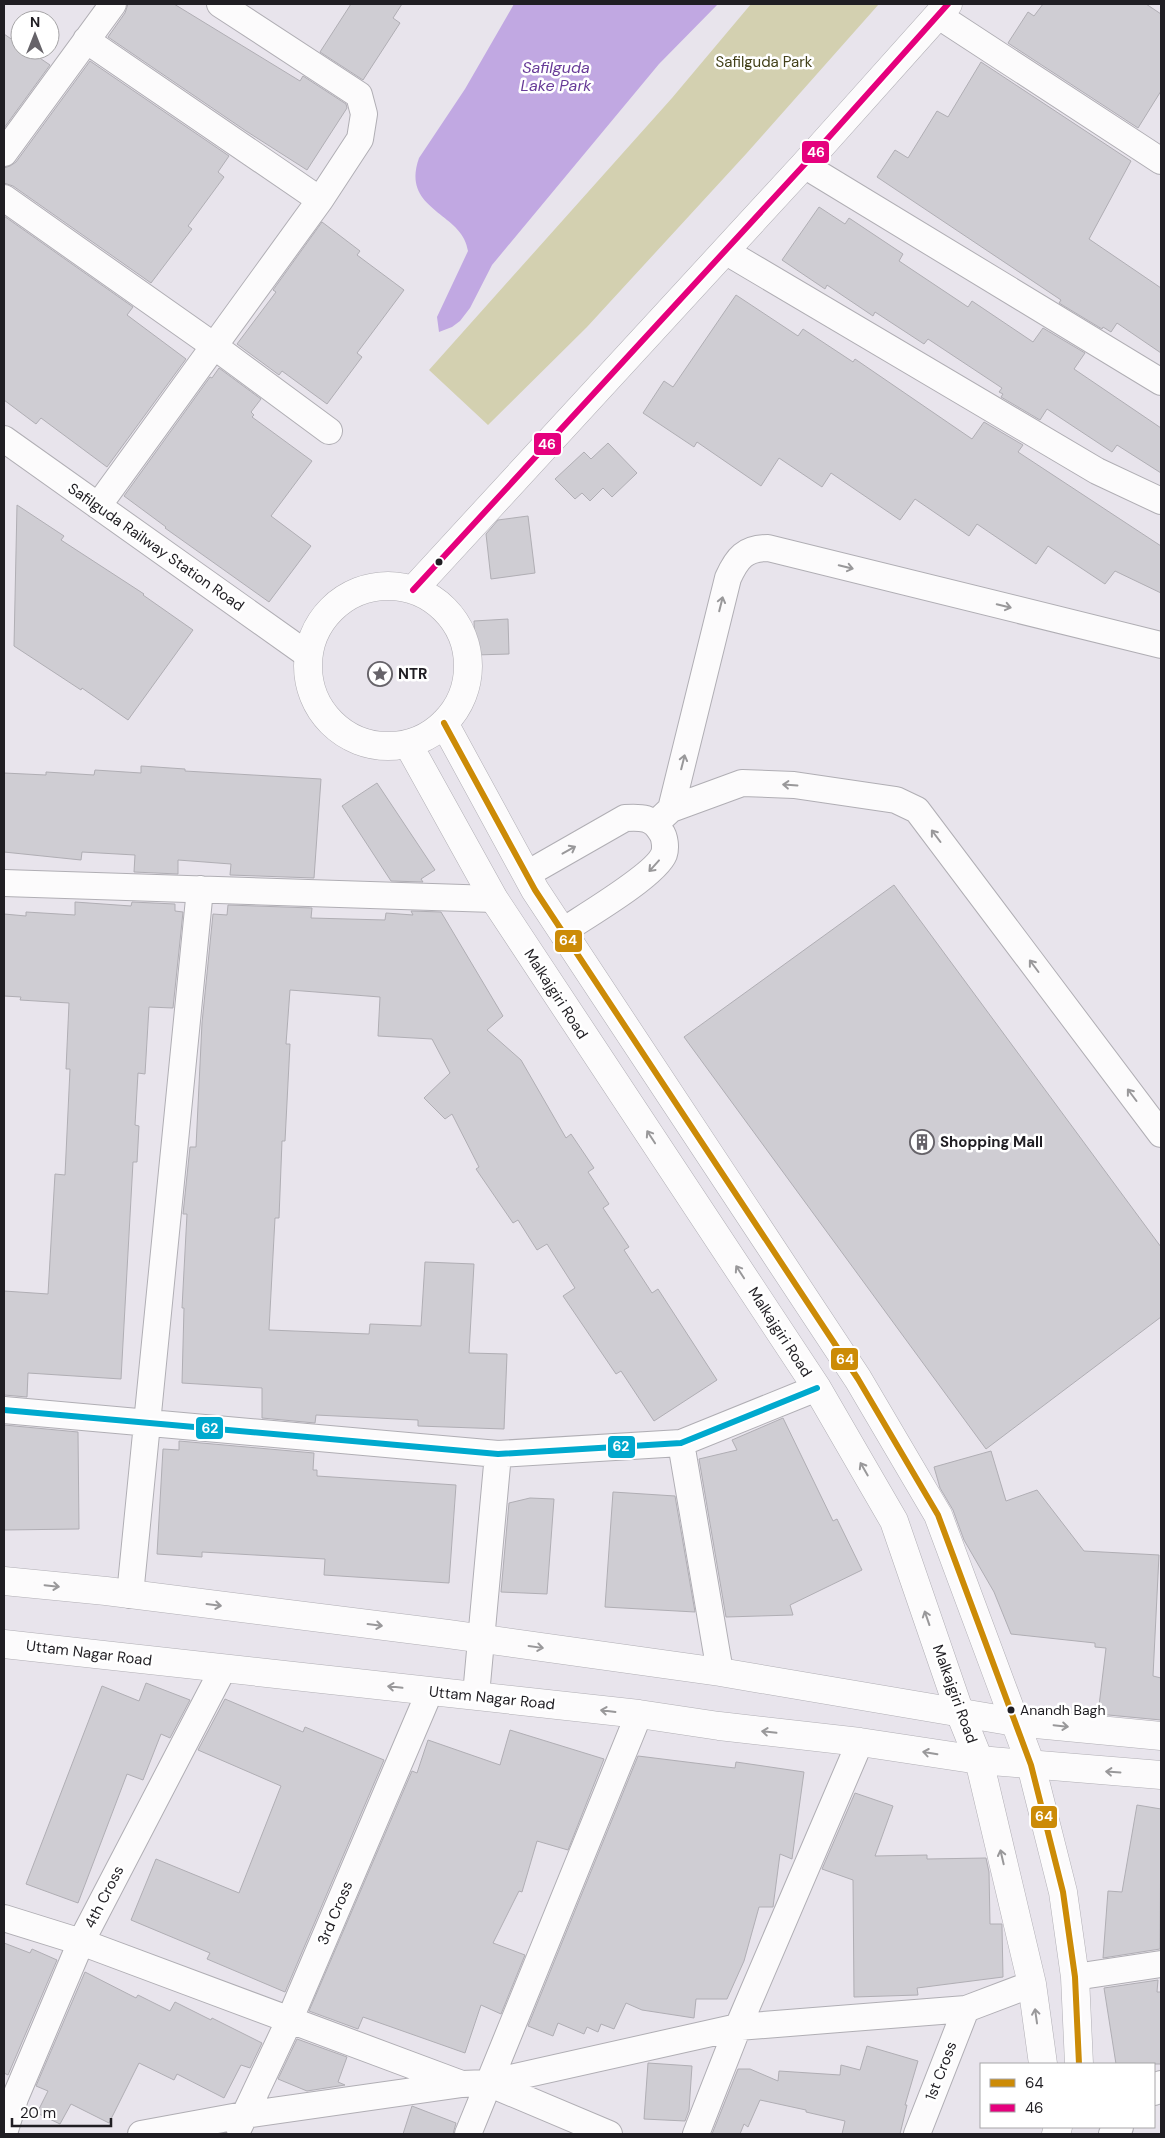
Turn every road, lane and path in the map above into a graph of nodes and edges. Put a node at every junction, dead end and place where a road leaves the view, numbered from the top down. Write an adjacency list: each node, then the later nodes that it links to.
1 (113, 4): 4 (street)
2 (220, 4): 9 (street)
3 (943, 10): 6 (street); 7 (main road)
4 (86, 40): 5 (street); 9 (street)
5 (4, 153)
6 (1161, 161)
7 (804, 165): 10 (main road); 12 (street)
8 (4, 198): 11 (street)
9 (320, 200): 11 (street)
10 (725, 251): 15 (street); 17 (main road)
11 (214, 346): 13 (street); 16 (street)
12 (1161, 382)
13 (329, 431)
14 (4, 439): 16 (street, Safilguda Railway Station Road)
15 (1161, 501)
16 (98, 506): 19 (street, Safilguda Railway Station Road)
17 (414, 590): 19 (main road); 20 (main road)
18 (1161, 645): 22 (street, one-way to 18)
19 (308, 655): 21 (main road)
20 (444, 723): 21 (main road); 23 (main road)
21 (408, 744): 26 (main road, Malkajgiri Road)
22 (664, 816): 23 (street, one-way to 22); 27 (street, one-way to 27); 28 (street, one-way to 22)
23 (527, 874): 27 (main road)
24 (4, 883): 25 (street)
25 (200, 889): 26 (street); 31 (street)
26 (494, 899): 29 (main road, Malkajgiri Road, one-way to 26)
27 (563, 931): 44 (main road)
28 (1161, 1134)
29 (817, 1388): 32 (street); 42 (main road, Malkajgiri Road, one-way to 29)
30 (4, 1410): 31 (street)
31 (146, 1424): 33 (street); 35 (street)
32 (680, 1443): 33 (street); 39 (street)
33 (498, 1454): 36 (street)
34 (4, 1581): 35 (main road, one-way to 35)
35 (130, 1595): 36 (main road, one-way to 36)
36 (481, 1639): 39 (main road, one-way to 39); 41 (street)
37 (4, 1644): 38 (main road, Uttam Nagar Road)
38 (223, 1669): 40 (main road, Uttam Nagar Road, one-way to 38); 51 (street, 4th Cross)
39 (720, 1672): 42 (main road)
40 (430, 1691): 41 (main road, Uttam Nagar Road); 56 (street, 3rd Cross)
41 (476, 1695): 43 (main road, Uttam Nagar Road, one-way to 41)
42 (960, 1713): 44 (main road); 47 (main road, Malkajgiri Road)
43 (639, 1714): 46 (main road, Uttam Nagar Road, one-way to 43); 60 (street)
44 (1014, 1722): 45 (main road, one-way to 45); 48 (main road)
45 (1161, 1736)
46 (860, 1742): 47 (main road, Uttam Nagar Road, one-way to 46); 57 (street)
47 (979, 1760): 48 (main road, Uttam Nagar Road); 54 (main road, Malkajgiri Road, one-way to 47)
48 (1031, 1766): 49 (main road, Uttam Nagar Road, one-way to 48); 53 (main road)
49 (1161, 1775)
50 (4, 1918): 51 (street)
51 (81, 1942): 56 (street); 62 (street, 4th Cross)
52 (1161, 1964): 53 (street)
53 (1074, 1977): 59 (main road)
54 (1032, 1984): 55 (street); 58 (main road, Malkajgiri Road, one-way to 54)
55 (966, 2009): 57 (street); 69 (street, 1st Cross)
56 (289, 2021): 61 (street); 63 (street, 3rd Cross)
57 (738, 2027): 60 (street); 68 (street)
58 (1043, 2063)
59 (1079, 2063)
60 (488, 2083): 61 (street); 66 (street); 67 (street)
61 (462, 2084): 63 (street)
62 (10, 2095): 64 (street, 4th Cross)
63 (240, 2124): 65 (street)
64 (4, 2133)
65 (141, 2134)
66 (468, 2134)
67 (609, 2134)
68 (696, 2134)
69 (917, 2134)

